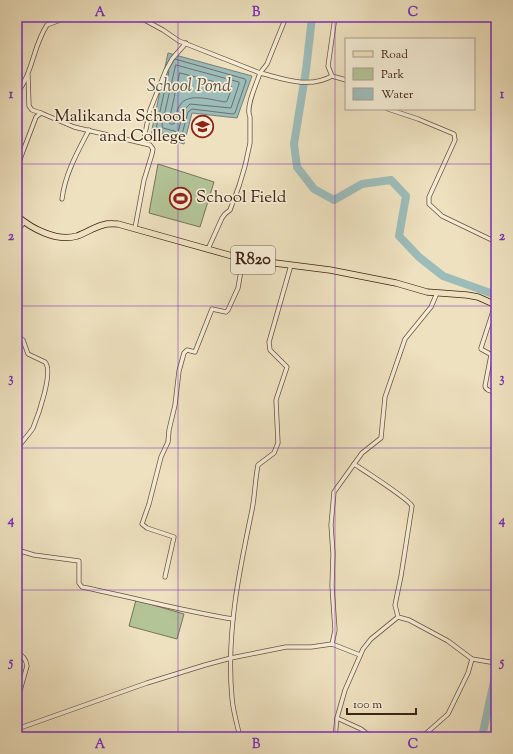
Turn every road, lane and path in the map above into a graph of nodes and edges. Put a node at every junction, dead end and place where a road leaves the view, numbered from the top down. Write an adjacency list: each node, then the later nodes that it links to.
1 (68, 17): 7 (street)
2 (139, 17): 5 (street)
3 (286, 17): 6 (street)
4 (335, 17): 8 (street)
5 (186, 43): 6 (street); 14 (street)
6 (260, 72): 8 (street); 22 (street)
7 (28, 75): 10 (street); 12 (street)
8 (332, 76): 9 (street)
9 (345, 80)
10 (17, 93)
11 (391, 110): 21 (street)
12 (41, 113): 13 (street); 15 (street)
13 (89, 130): 14 (street); 16 (street)
14 (143, 142): 19 (street)
15 (17, 167)
16 (62, 199)
17 (17, 216): 18 (main road, R820)
18 (24, 222): 19 (main road, R820); 20 (street)
19 (135, 228): 22 (main road, R820)
20 (17, 232)
21 (496, 242)
22 (208, 249): 23 (main road, R820)
23 (243, 259): 24 (main road, R820); 32 (street)
24 (291, 265): 25 (main road, R820); 34 (street)
25 (437, 293): 26 (main road, R820); 30 (street)
26 (496, 305): 28 (street)
27 (17, 336): 29 (street)
28 (496, 392)
29 (17, 450)
30 (354, 464): 33 (street); 35 (street)
31 (17, 550): 34 (street)
32 (165, 577)
33 (398, 617): 37 (street); 39 (street)
34 (233, 619): 38 (street)
35 (332, 644): 37 (street); 38 (street)
36 (17, 652): 41 (street)
37 (360, 655): 42 (street)
38 (231, 658): 43 (street); 44 (street)
39 (472, 659): 40 (street); 47 (street)
40 (496, 663)
41 (17, 701)
42 (337, 718): 45 (street); 46 (street)
43 (17, 729)
44 (240, 737)
45 (335, 737)
46 (371, 737)
47 (422, 737)

